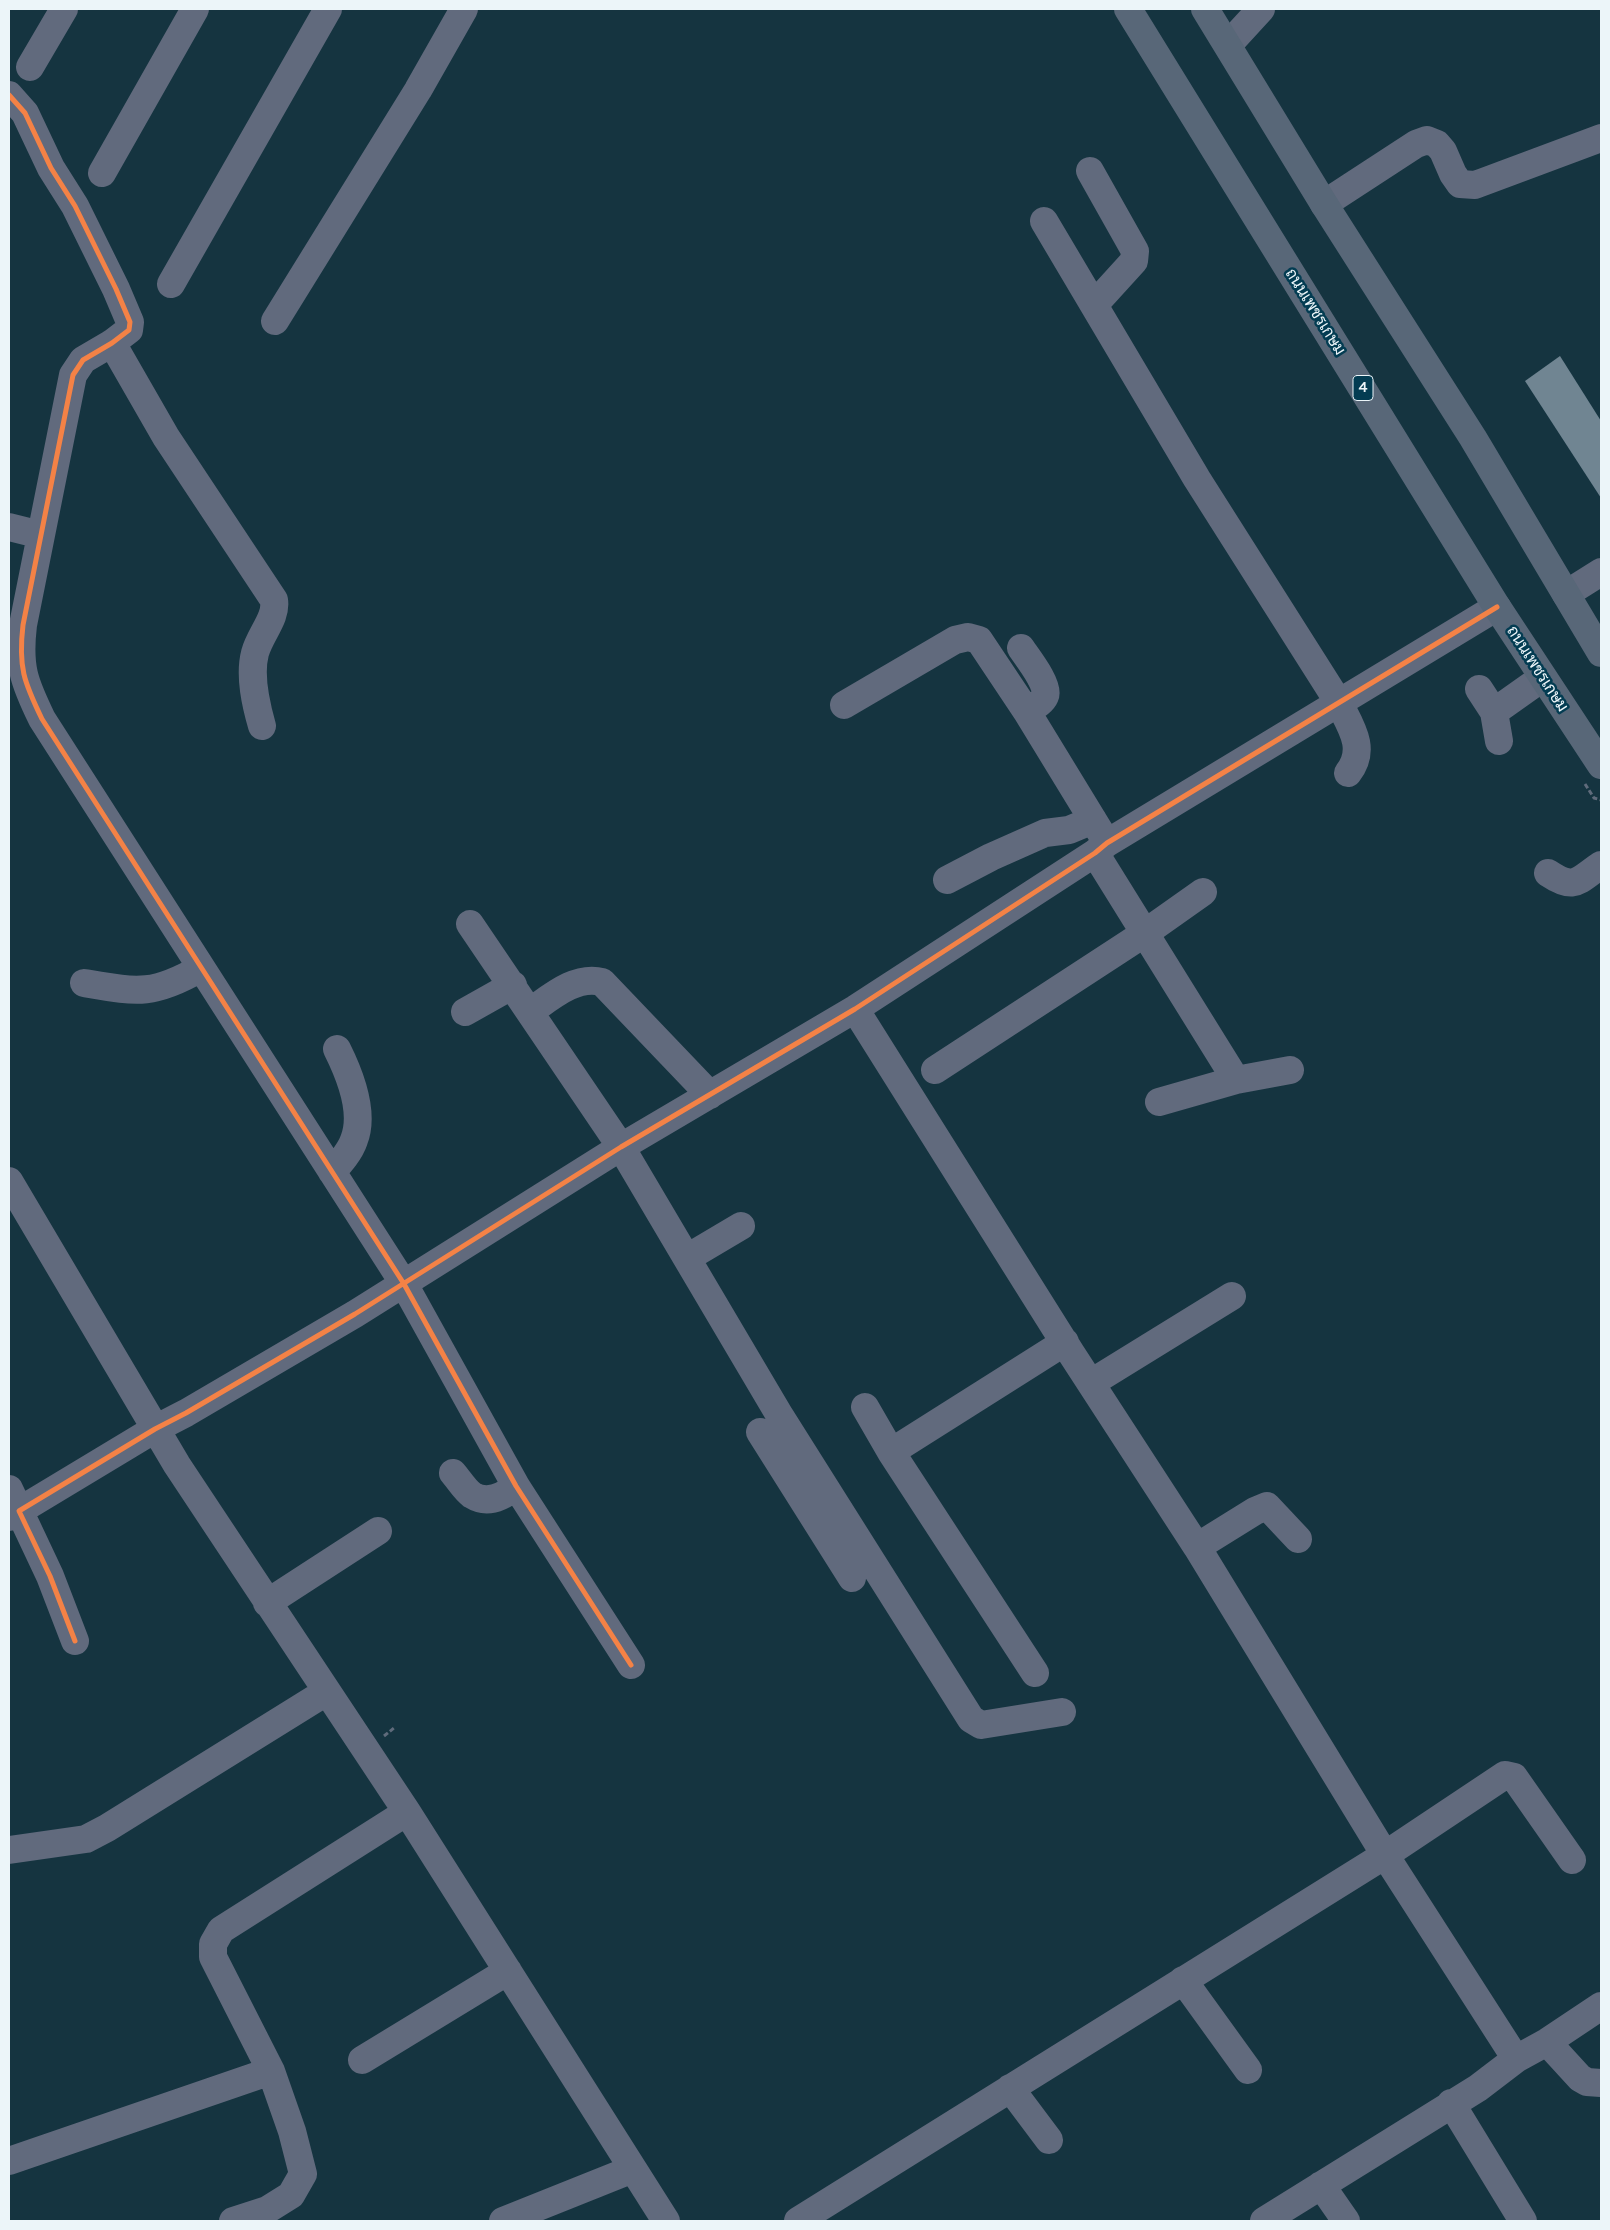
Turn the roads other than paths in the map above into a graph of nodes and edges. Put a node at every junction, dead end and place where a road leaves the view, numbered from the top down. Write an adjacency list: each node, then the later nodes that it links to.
1 (64, 9): 9 (street)
2 (195, 9): 13 (street)
3 (328, 9): 16 (street)
4 (1128, 9): 24 (main road, ถนนเพชรเกษม / 4)
5 (1205, 9): 8 (main road)
6 (1261, 9): 8 (street)
7 (456, 11): 18 (street)
8 (1228, 45): 14 (main road)
9 (30, 68)
10 (9, 95): 19 (street)
11 (1601, 138): 14 (street)
12 (1090, 171): 17 (street)
13 (102, 173)
14 (1324, 204): 23 (main road)
15 (1044, 221): 17 (street)
16 (171, 284)
17 (1094, 305): 29 (street)
18 (275, 321)
19 (112, 343): 21 (street); 33 (street)
20 (9, 527): 21 (street)
21 (41, 534): 44 (street)
22 (1601, 572): 23 (street)
23 (1566, 594): 26 (main road)
24 (1497, 607): 27 (main road, ถนนเพชรเกษม / 4); 29 (street)
25 (1021, 648): 31 (street)
26 (1601, 652)
27 (1542, 678): 32 (street); 35 (main road, ถนนเพชรเกษม / 4)
28 (1479, 690): 32 (street)
29 (1339, 703): 36 (street); 37 (street)
30 (844, 705): 31 (street)
31 (1027, 712): 37 (street)
32 (1494, 712): 34 (street)
33 (262, 726)
34 (1499, 740)
35 (1601, 765)
36 (1348, 773)
37 (1098, 839): 40 (street); 43 (street); 47 (street)
38 (1601, 865): 39 (street)
39 (1548, 873)
40 (947, 880)
41 (1203, 892): 43 (street)
42 (470, 924): 46 (street)
43 (1145, 933): 51 (street); 53 (street)
44 (201, 968): 45 (street); 57 (street)
45 (84, 983)
46 (513, 985): 48 (street); 49 (street)
47 (855, 1009): 54 (street); 63 (street)
48 (531, 1011): 54 (street); 56 (street)
49 (465, 1012)
50 (337, 1049): 57 (street)
51 (935, 1070)
52 (1290, 1070): 53 (street)
53 (1236, 1080): 55 (street)
54 (710, 1095): 56 (street)
55 (1159, 1102)
56 (621, 1148): 60 (street); 61 (street)
57 (332, 1172): 61 (street)
58 (9, 1181): 66 (street)
59 (741, 1226): 60 (street)
60 (687, 1258): 70 (street)
61 (404, 1284): 66 (street); 71 (street)
62 (1232, 1296): 64 (street)
63 (1064, 1342): 64 (street); 68 (street)
64 (1090, 1383): 75 (street)
65 (865, 1407): 68 (street)
66 (155, 1429): 72 (street); 77 (street)
67 (760, 1432): 70 (street)
68 (891, 1452): 80 (street)
69 (453, 1473): 71 (street)
70 (802, 1474): 76 (street); 82 (street)
71 (516, 1486): 79 (street)
72 (12, 1506): 78 (street)
73 (378, 1531): 77 (street)
74 (1298, 1539): 75 (street)
75 (1196, 1547): 85 (street)
76 (852, 1578)
77 (267, 1603): 81 (street)
78 (75, 1641)
79 (631, 1665)
80 (1035, 1673)
81 (326, 1692): 83 (street); 84 (street)
82 (1062, 1712)
83 (407, 1812): 87 (street); 94 (street)
84 (9, 1850)
85 (1385, 1856): 86 (street); 88 (street); 91 (street)
86 (1572, 1860)
87 (508, 1971): 92 (street); 100 (street)
88 (1183, 1980): 93 (street); 96 (street)
89 (1601, 2006): 90 (street)
90 (1547, 2042): 91 (street); 95 (street)
91 (1516, 2059): 97 (street)
92 (362, 2060)
93 (1248, 2070)
94 (271, 2071): 99 (street); 103 (street)
95 (1601, 2083)
96 (1010, 2088): 98 (street); 105 (street)
97 (1451, 2103): 101 (street); 108 (street)
98 (1049, 2140)
99 (9, 2161)
100 (633, 2169): 102 (street); 104 (street)
101 (1321, 2185): 106 (street); 107 (street)
102 (509, 2220)
103 (234, 2221)
104 (666, 2221)
105 (798, 2221)
106 (1264, 2221)
107 (1346, 2221)
108 (1523, 2221)

